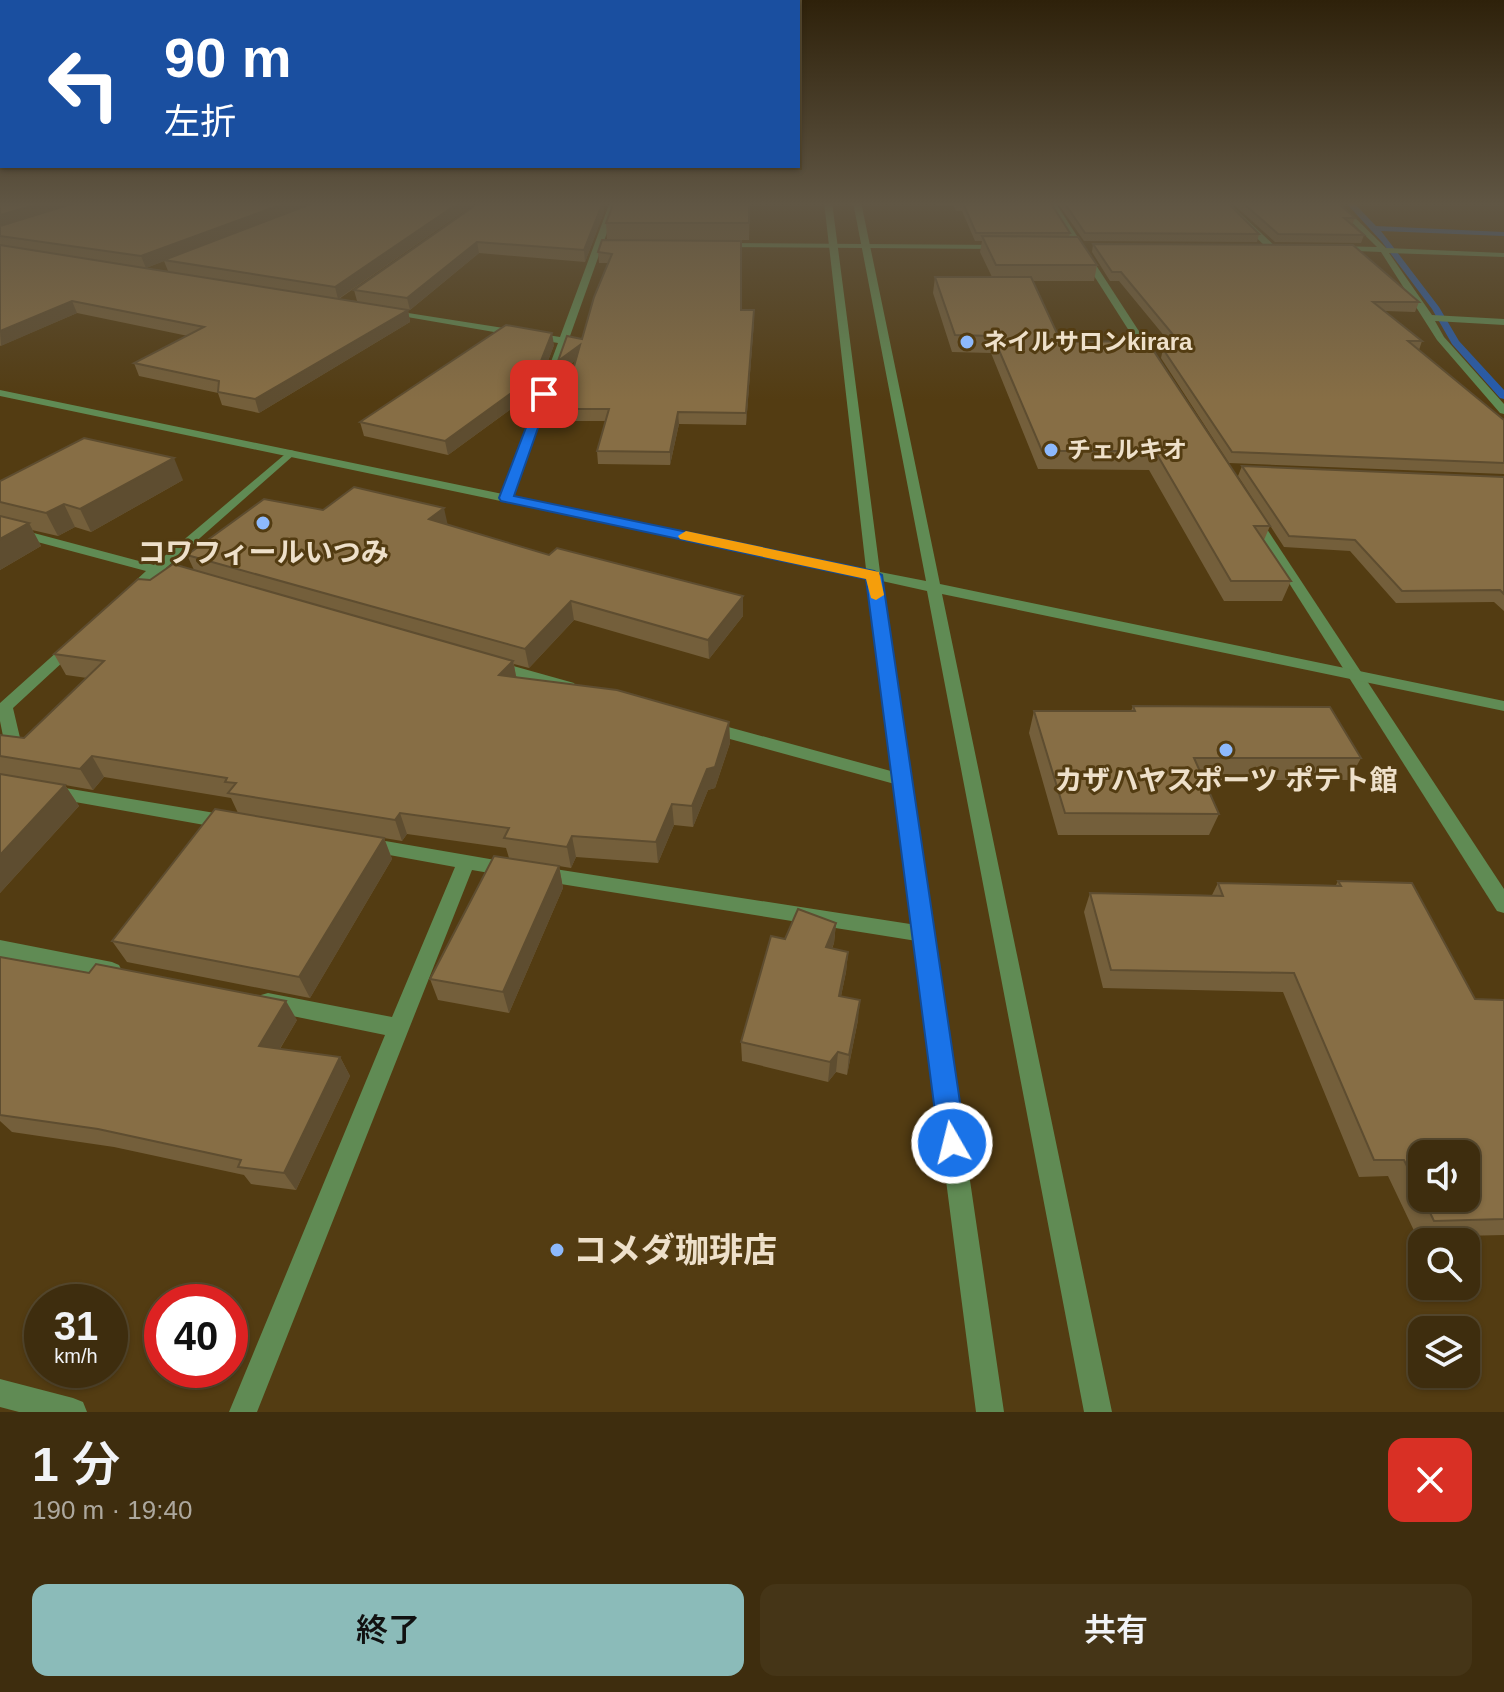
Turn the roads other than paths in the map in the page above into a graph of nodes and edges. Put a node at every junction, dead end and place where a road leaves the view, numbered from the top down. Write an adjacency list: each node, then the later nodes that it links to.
1 (590, 268): 9 (street)
2 (837, 268): 18 (street)
3 (870, 268): 20 (street)
4 (1094, 268): 10 (street)
5 (1403, 268): 7 (street)
6 (370, 310): 9 (street)
7 (1436, 318): 8 (street); 12 (street)
8 (1504, 322)
9 (564, 341): 14 (street)
10 (1156, 365)
11 (0, 393): 13 (street)
12 (1504, 411)
13 (290, 453): 14 (street); 17 (street)
14 (506, 498): 18 (street)
15 (1247, 508): 24 (street)
16 (0, 528): 17 (street)
17 (155, 569): 19 (street); 21 (street)
18 (874, 575): 20 (street); 30 (street)
19 (201, 582)
20 (936, 588): 24 (street); 45 (street)
21 (121, 601)
22 (86, 633): 26 (street)
23 (477, 661): 25 (street)
24 (1354, 676): 27 (street); 35 (street)
25 (585, 692)
26 (2, 706): 29 (street)
27 (1504, 706)
28 (692, 723): 30 (street)
29 (0, 755)
30 (902, 780): 36 (street)
31 (31, 788): 32 (street)
32 (249, 825)
33 (342, 841): 34 (street)
34 (466, 862): 36 (street); 40 (street)
35 (1504, 905)
36 (923, 934): 44 (street)
37 (0, 949): 38 (street)
38 (138, 977)
39 (245, 998): 40 (street)
40 (399, 1028): 43 (street)
41 (0, 1393): 42 (street)
42 (73, 1412)
43 (243, 1412)
44 (990, 1412)
45 (1098, 1412)

